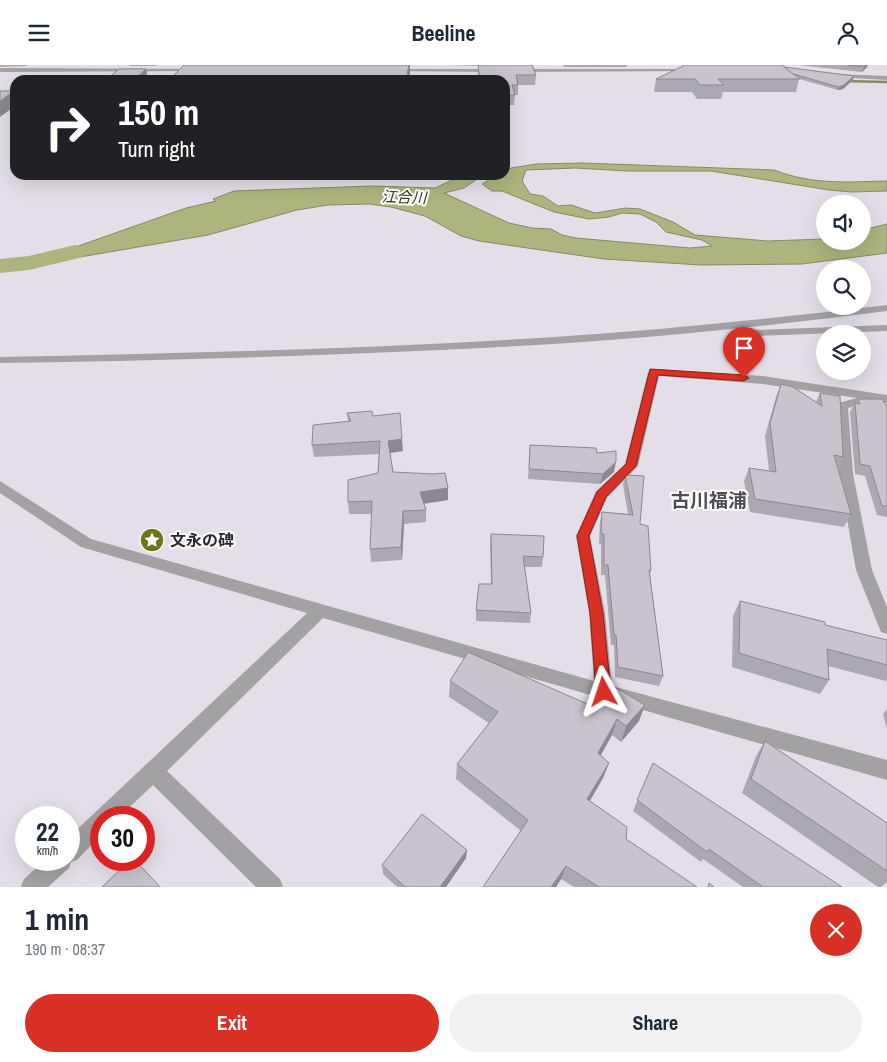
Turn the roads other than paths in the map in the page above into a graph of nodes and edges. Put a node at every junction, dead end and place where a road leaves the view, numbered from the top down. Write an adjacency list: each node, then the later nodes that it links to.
1 (116, 65): 3 (street)
2 (0, 70): 3 (street)
3 (109, 70): 4 (street)
4 (206, 71)
5 (380, 71): 6 (street)
6 (499, 71)
7 (509, 71): 8 (street)
8 (693, 71)
9 (829, 74): 10 (street)
10 (887, 79)
11 (887, 308): 13 (street)
12 (887, 328): 13 (street)
13 (677, 333): 14 (street)
14 (0, 360)
15 (880, 398): 18 (street); 19 (street)
16 (0, 486): 17 (street)
17 (321, 611): 19 (street); 21 (street)
18 (887, 627)
19 (604, 692): 20 (street)
20 (887, 770)
21 (153, 771): 22 (street); 27 (street)
22 (116, 806)
23 (90, 832): 24 (street)
24 (80, 841)
25 (49, 871): 26 (street)
26 (32, 887)
27 (272, 887)

